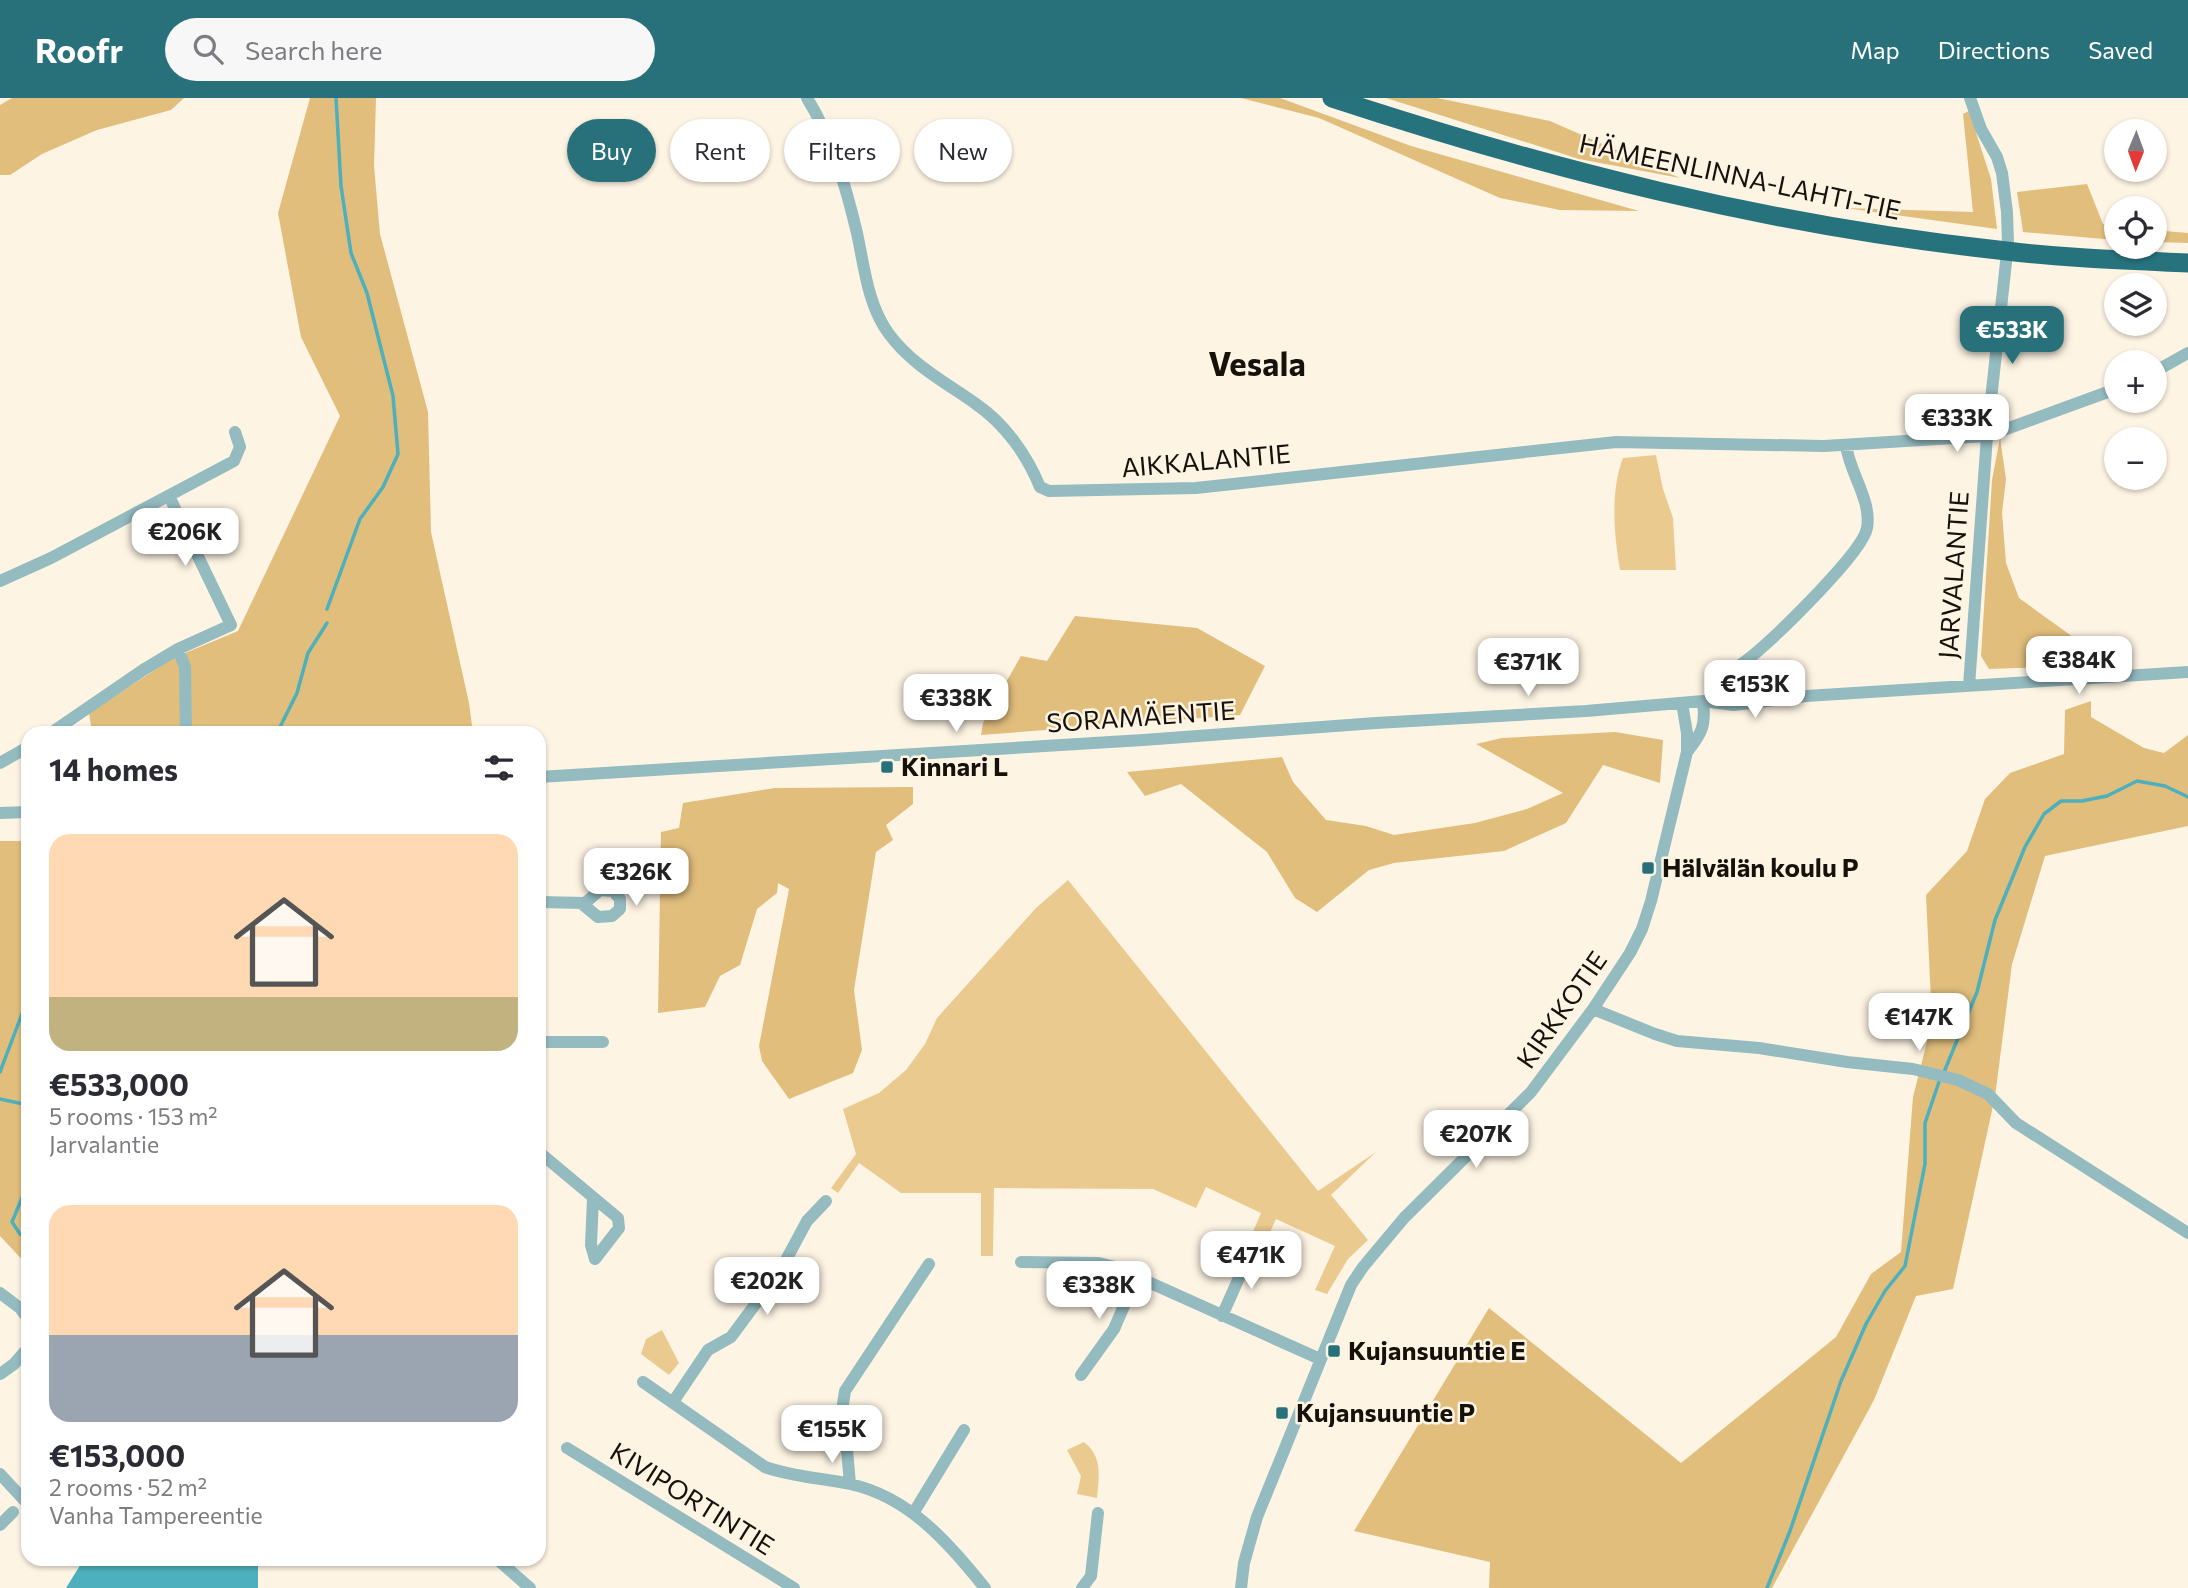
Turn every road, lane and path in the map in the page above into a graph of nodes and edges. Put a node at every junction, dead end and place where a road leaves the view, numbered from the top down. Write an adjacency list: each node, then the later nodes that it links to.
1 (807, 98): 10 (street, AIKKALANTIE)
2 (1332, 98): 4 (highway, HÄMEENLINNA-LAHTI-TIE)
3 (1970, 98): 9 (street, JARVALANTIE)
4 (2188, 263)
5 (2188, 354): 6 (street)
6 (2167, 365)
7 (2104, 393): 9 (street, AIKKALANTIE)
8 (235, 432): 11 (street)
9 (1987, 436): 10 (street, AIKKALANTIE); 16 (street, JARVALANTIE)
10 (1846, 445): 15 (street)
11 (169, 496): 12 (street); 13 (street)
12 (0, 582)
13 (178, 649): 19 (street); 20 (street)
14 (2188, 672): 16 (street, SORAMÄENTIE)
15 (1719, 680)
16 (1969, 686): 17 (street, SORAMÄENTIE)
17 (1703, 701): 18 (street, SORAMÄENTIE); 22 (street, KIRKKOTIE)
18 (1682, 703): 22 (street, KIRKKOTIE); 24 (street, SORAMÄENTIE)
19 (61, 726)
20 (186, 726)
21 (21, 751): 23 (street)
22 (1687, 752): 29 (street, KIRKKOTIE)
23 (0, 763)
24 (546, 777)
25 (21, 812): 26 (street)
26 (0, 813)
27 (546, 902): 28 (street)
28 (581, 903)
29 (1593, 1009): 35 (street); 44 (street, KIRKKOTIE)
30 (546, 1042): 31 (street)
31 (603, 1042)
32 (546, 1158): 33 (street)
33 (593, 1198)
34 (826, 1201): 48 (street)
35 (2188, 1233)
36 (1250, 1253): 42 (street)
37 (1021, 1262): 39 (street)
38 (929, 1264): 52 (street)
39 (1136, 1278): 42 (street); 46 (street)
40 (0, 1293): 41 (street)
41 (21, 1309)
42 (1222, 1316): 44 (street)
43 (21, 1356): 45 (street)
44 (1320, 1359): 63 (street, KIRKKOTIE)
45 (0, 1374)
46 (1081, 1375)
47 (643, 1382): 48 (street)
48 (673, 1402): 52 (street)
49 (964, 1430): 54 (street)
50 (567, 1448): 60 (street, KIVIPORTINTIE)
51 (0, 1474): 53 (street)
52 (850, 1484): 54 (street)
53 (21, 1494)
54 (914, 1512): 61 (street)
55 (13, 1513): 57 (street)
56 (1098, 1513): 62 (street)
57 (0, 1525)
58 (505, 1566): 59 (street)
59 (530, 1588)
60 (794, 1588)
61 (985, 1588)
62 (1082, 1588)
63 (1241, 1588)

